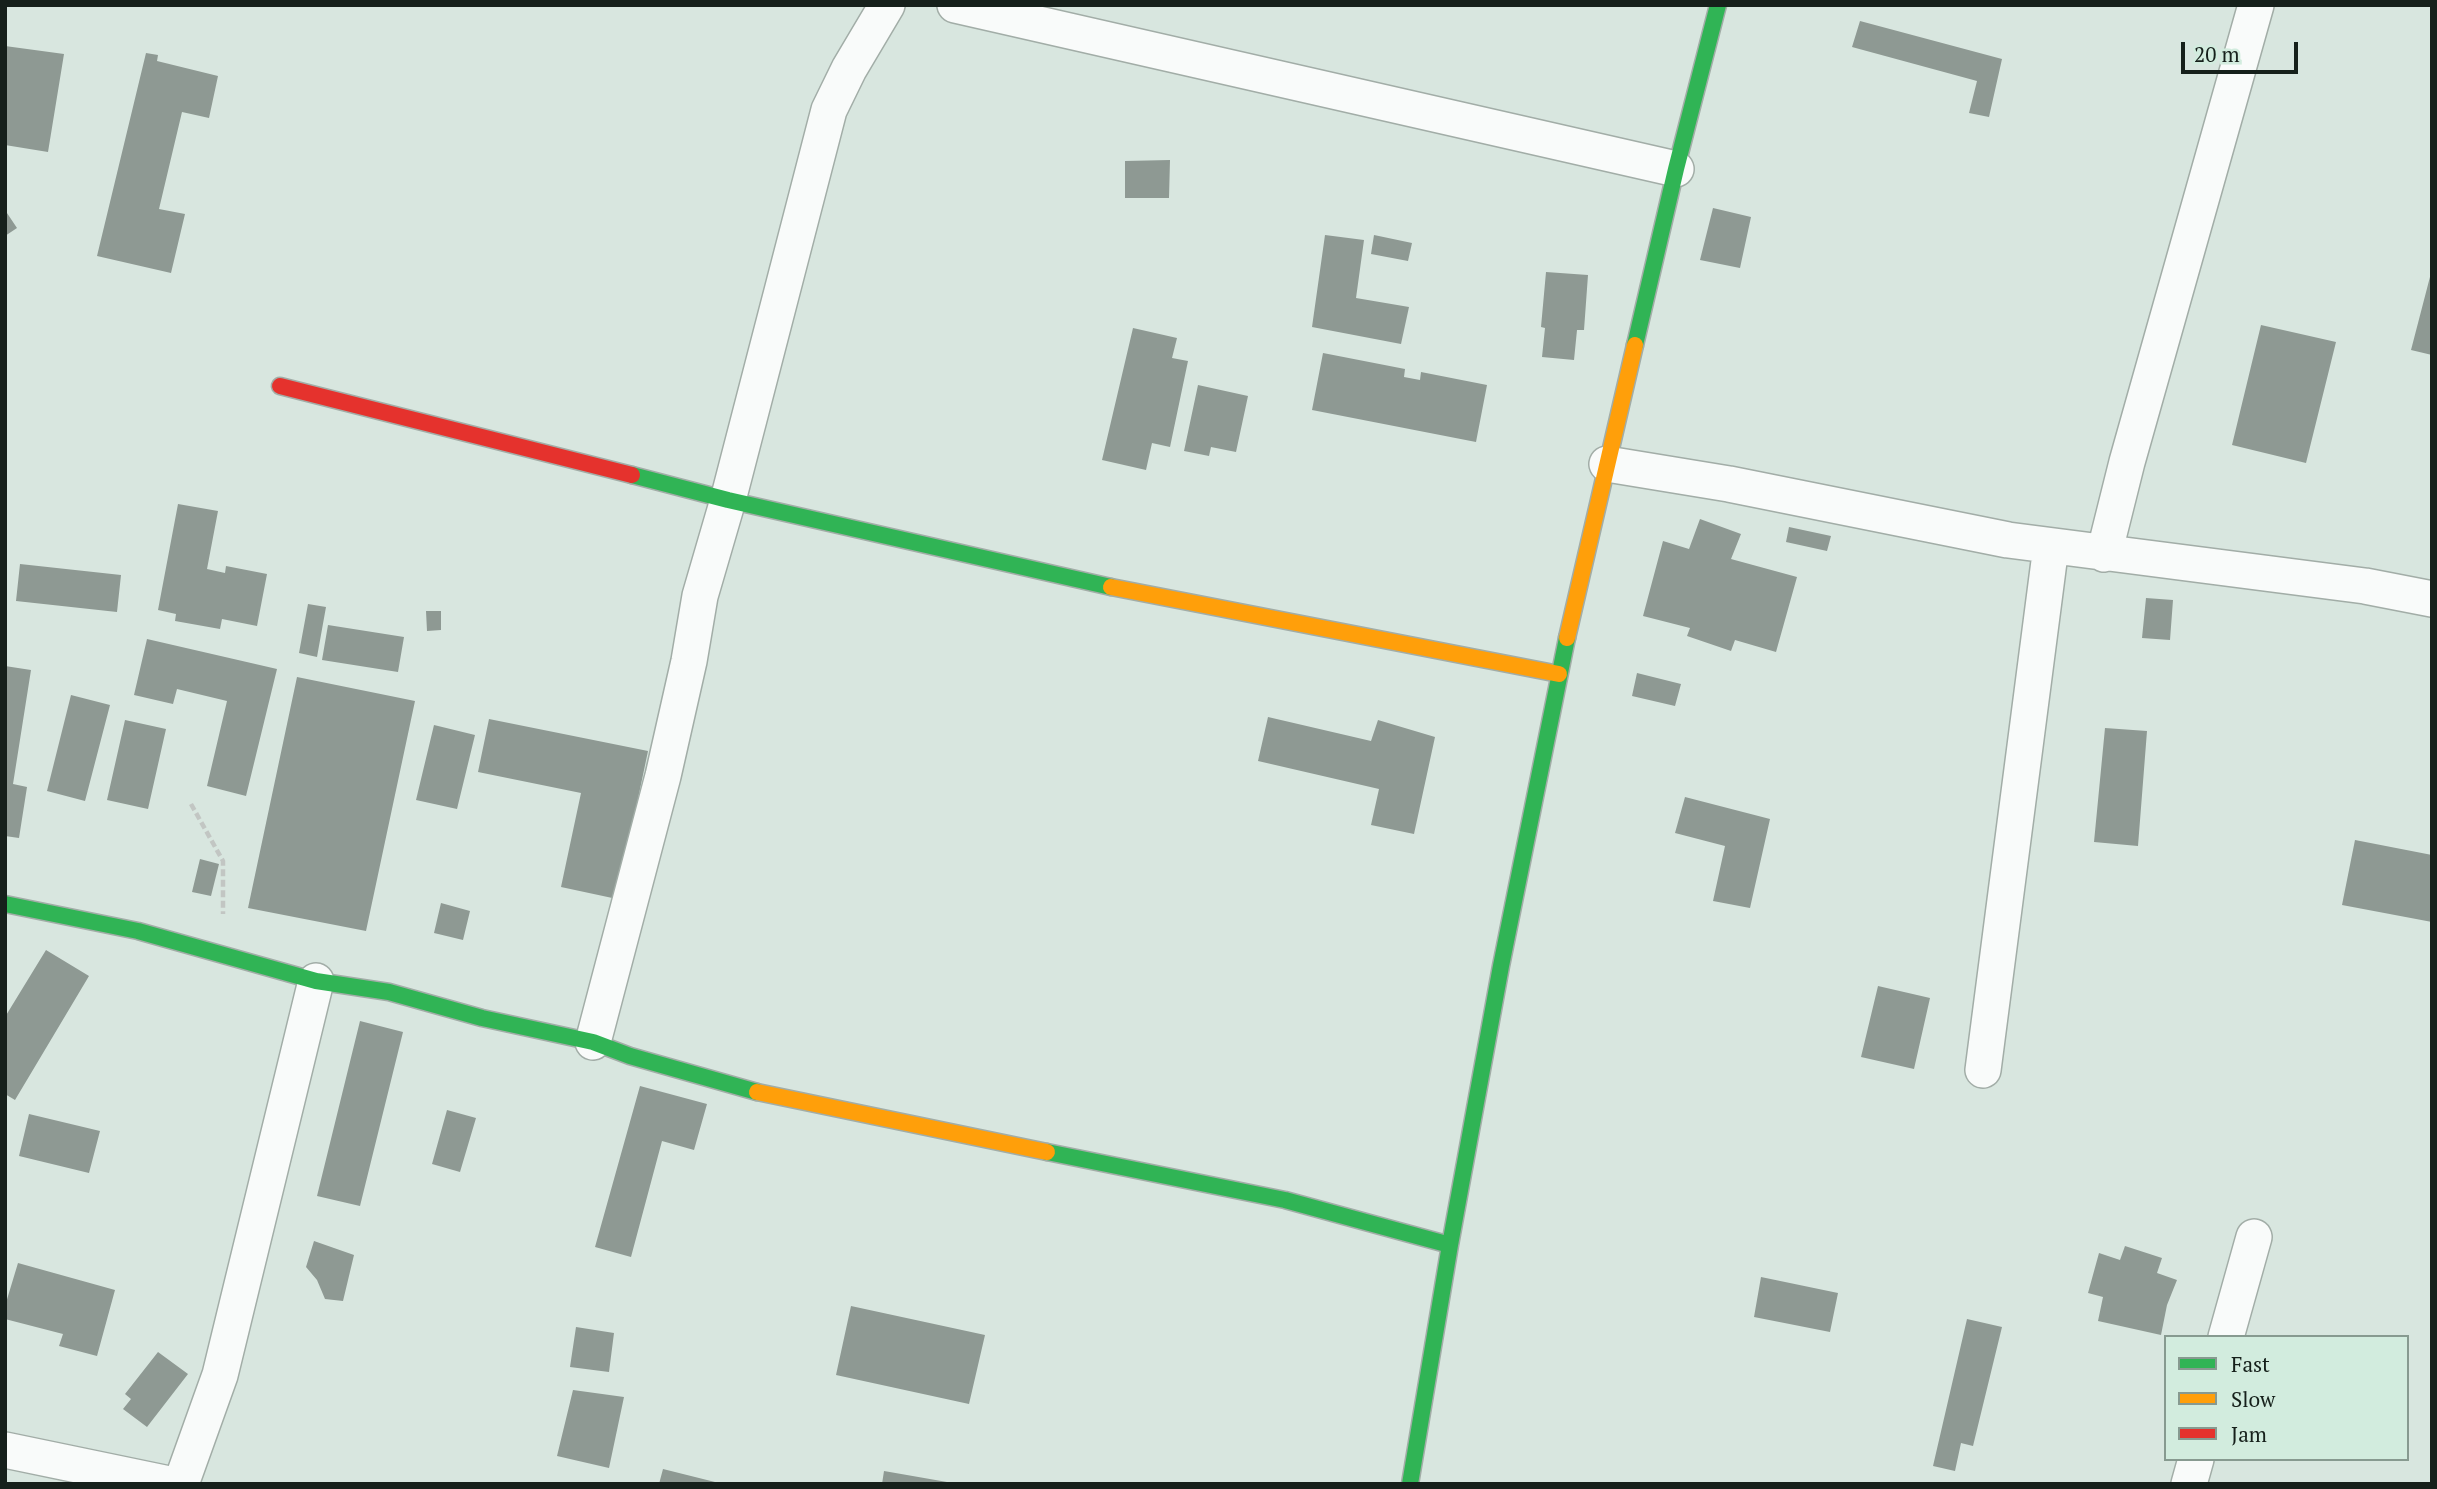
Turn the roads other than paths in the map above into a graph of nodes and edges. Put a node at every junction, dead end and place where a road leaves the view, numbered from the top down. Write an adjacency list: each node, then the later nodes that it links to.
1 (887, 5): 8 (street)
2 (956, 5): 5 (street)
3 (1718, 5): 5 (street)
4 (2256, 5): 10 (street)
5 (1676, 169): 7 (street)
6 (280, 386): 8 (street)
7 (1607, 464): 9 (street); 12 (street)
8 (728, 500): 12 (street); 15 (street)
9 (2051, 546): 10 (street); 16 (street)
10 (2104, 554): 11 (street)
11 (2432, 599)
12 (1559, 674): 18 (street)
13 (5, 904): 14 (street)
14 (316, 981): 15 (street); 23 (street)
15 (593, 1042): 18 (street)
16 (1983, 1070)
17 (2254, 1237): 19 (street)
18 (1450, 1244): 24 (street)
19 (2227, 1335)
20 (5, 1450): 22 (street)
21 (2195, 1461): 25 (street)
22 (169, 1484)
23 (181, 1484)
24 (1410, 1484)
25 (2189, 1484)

